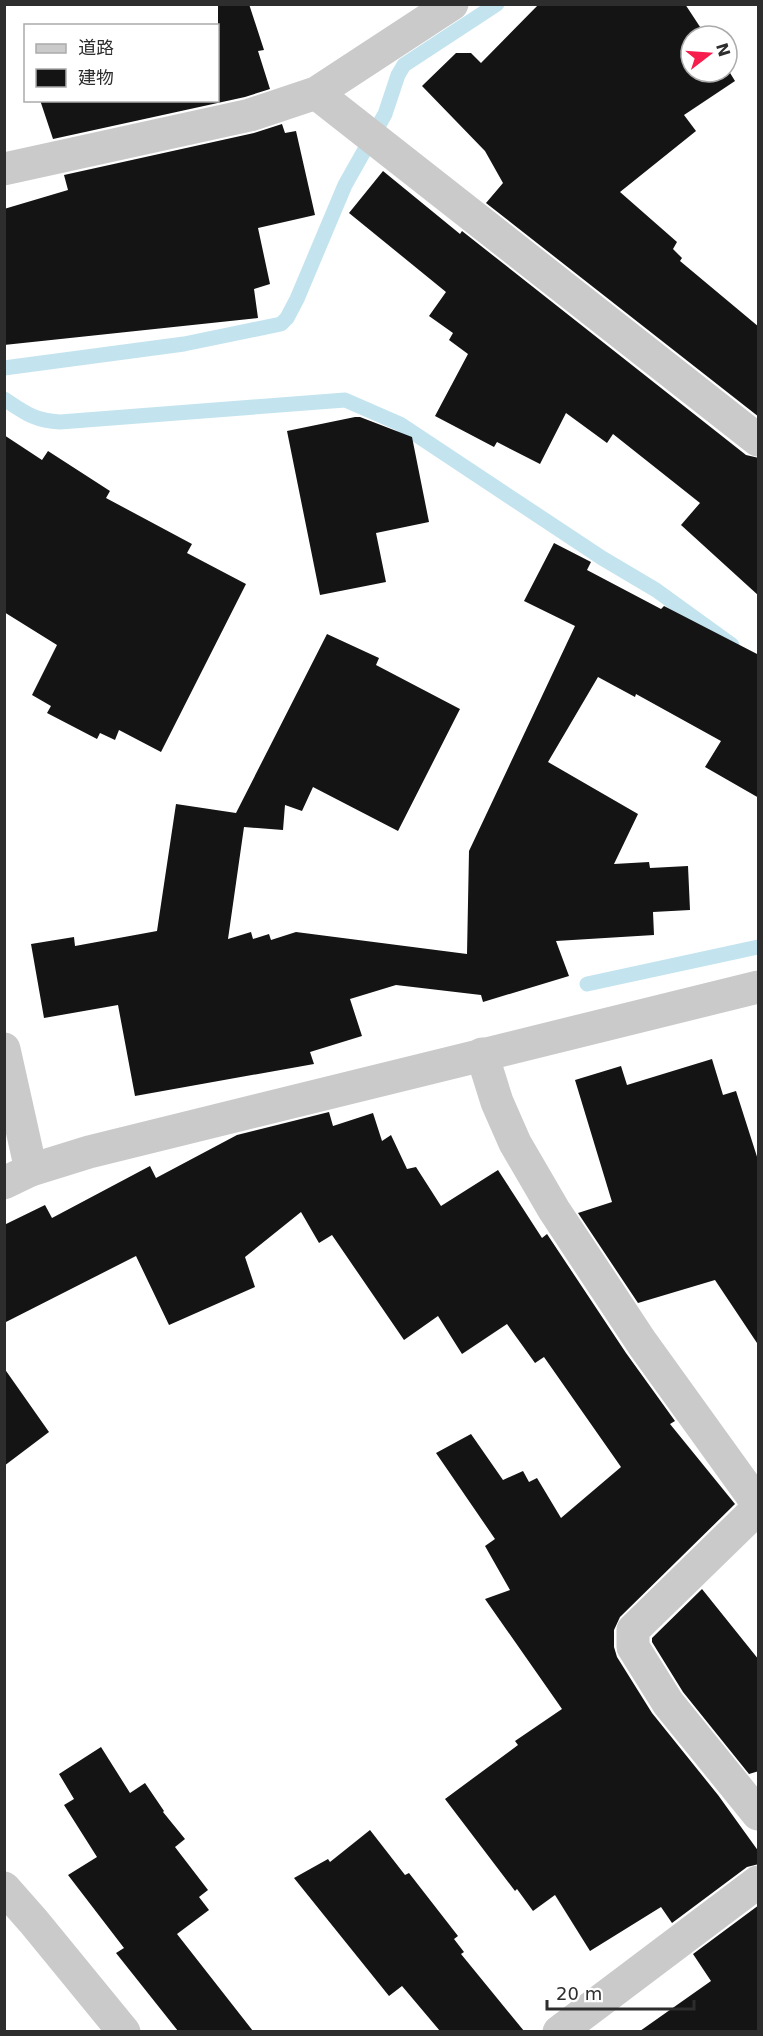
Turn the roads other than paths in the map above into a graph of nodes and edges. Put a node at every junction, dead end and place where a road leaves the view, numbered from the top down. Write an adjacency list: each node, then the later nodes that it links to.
1 (452, 4): 2 (street)
2 (316, 93): 3 (street); 4 (street)
3 (4, 169)
4 (759, 440)
5 (759, 987): 7 (street)
6 (4, 1049): 8 (street)
7 (482, 1054): 8 (street); 9 (street)
8 (18, 1177)
9 (759, 1504)
10 (759, 1508): 11 (street)
11 (759, 1814)
12 (759, 1882): 15 (street)
13 (4, 1888): 14 (street)
14 (124, 2031)
15 (559, 2031)

